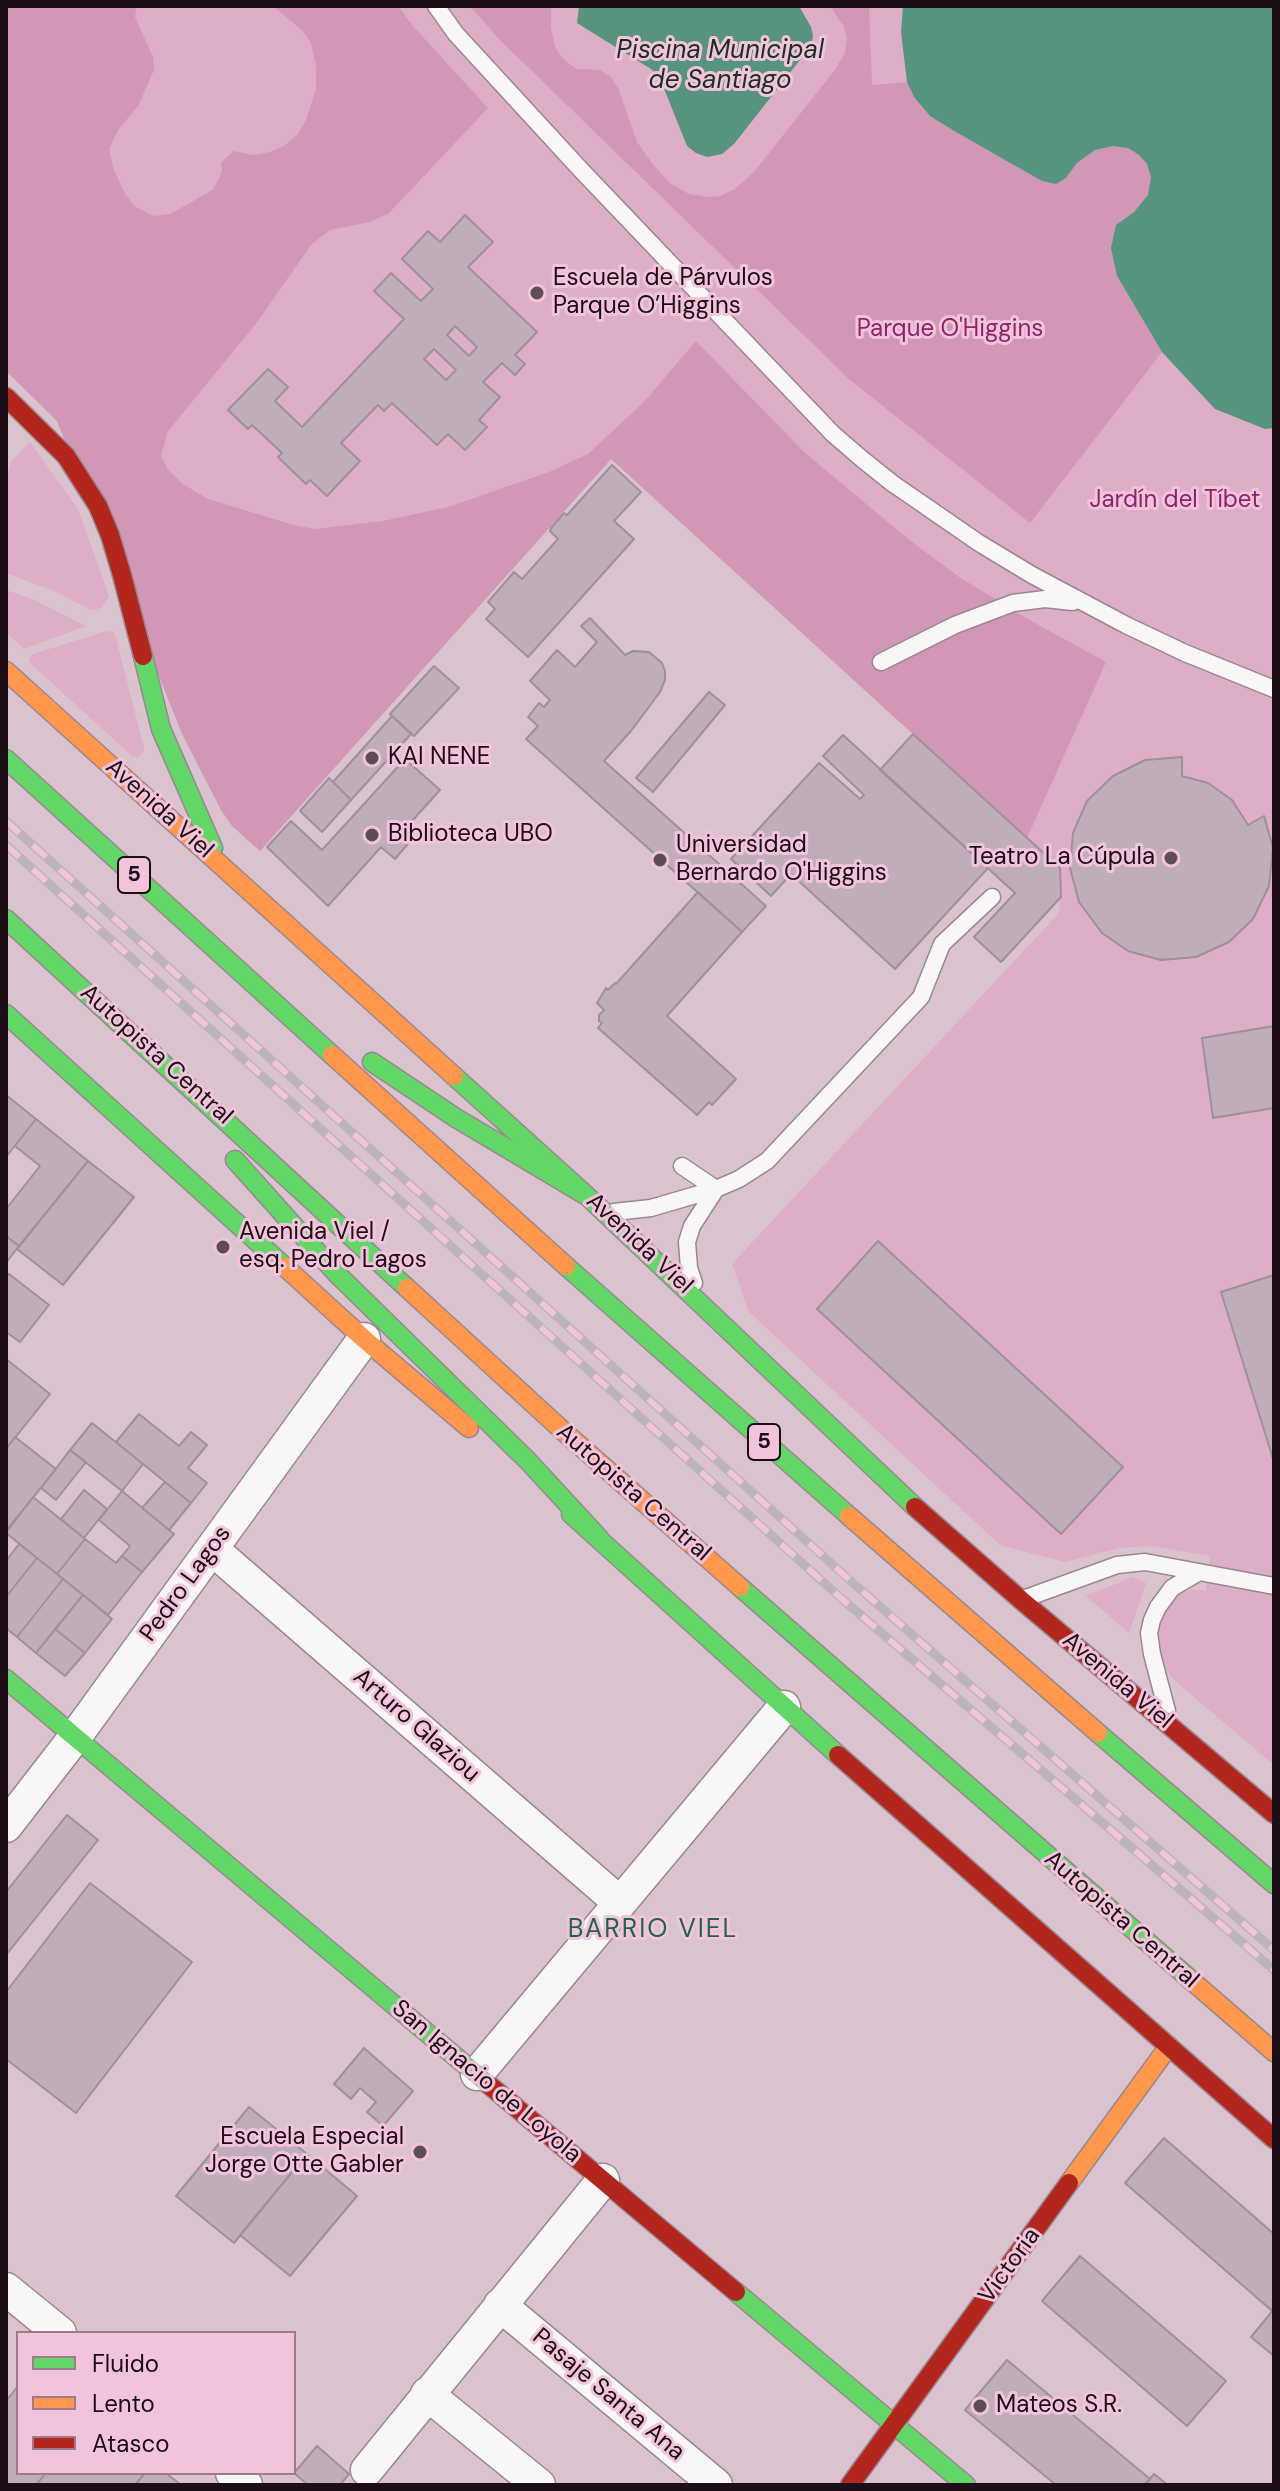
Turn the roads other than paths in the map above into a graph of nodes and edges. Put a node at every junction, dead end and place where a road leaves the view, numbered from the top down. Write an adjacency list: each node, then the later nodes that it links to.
1 (436, 6): 3 (lane)
2 (6, 397): 8 (main road)
3 (1083, 603): 4 (lane); 6 (lane)
4 (881, 662)
5 (6, 671): 8 (main road, Avenida Viel)
6 (1274, 689)
7 (6, 759): 11 (main road, 5)
8 (221, 865): 16 (main road, Avenida Viel)
9 (992, 897): 15 (lane)
10 (6, 919): 13 (main road, Autopista Central)
11 (261, 991): 16 (main road); 31 (main road, 5)
12 (8, 1020): 19 (main road)
13 (148, 1048): 20 (main road); 34 (main road, Autopista Central)
14 (682, 1166): 15 (lane)
15 (716, 1189): 17 (lane); 18 (lane)
16 (587, 1196): 17 (main road, Avenida Viel)
17 (604, 1212): 18 (main road, Avenida Viel)
18 (705, 1306): 24 (main road, Avenida Viel)
19 (364, 1339): 20 (main road); 21 (street, Pedro Lagos)
20 (600, 1539): 26 (main road)
21 (212, 1549): 28 (street, Pedro Lagos); 32 (street, Arturo Glaziou)
22 (1199, 1572): 23 (lane); 24 (lane); 27 (lane)
23 (1274, 1586)
24 (1021, 1600): 27 (main road, Avenida Viel)
25 (6, 1679): 28 (main road, San Ignacio de Loyola)
26 (784, 1707): 32 (street); 33 (main road)
27 (1172, 1728): 29 (main road, Avenida Viel)
28 (75, 1737): 30 (street, Pedro Lagos); 35 (main road, San Ignacio de Loyola)
29 (1274, 1814)
30 (6, 1826)
31 (1274, 1884)
32 (620, 1903): 35 (street)
33 (1169, 2046): 36 (main road); 42 (main road, Victoria)
34 (1274, 2052)
35 (477, 2074): 37 (main road, San Ignacio de Loyola)
36 (1274, 2139)
37 (603, 2180): 39 (street); 42 (main road, San Ignacio de Loyola)
38 (6, 2289): 40 (street)
39 (500, 2305): 41 (street); 45 (street, Pasaje Santa Ana)
40 (58, 2331)
41 (427, 2394): 43 (street); 44 (street)
42 (894, 2425): 46 (main road, Victoria); 47 (main road, San Ignacio de Loyola)
43 (367, 2470)
44 (539, 2485)
45 (716, 2485)
46 (850, 2485)
47 (966, 2485)

